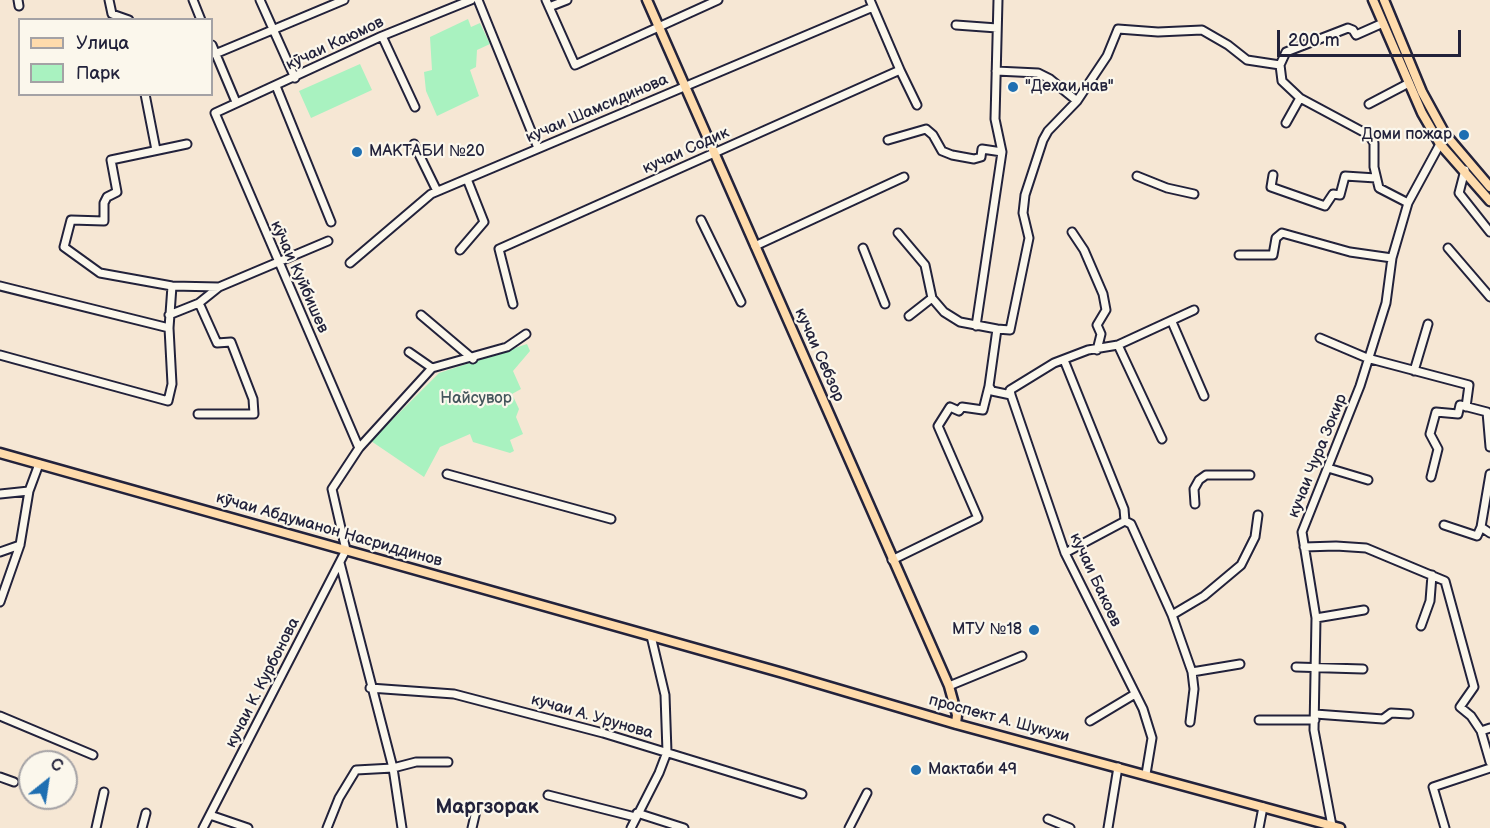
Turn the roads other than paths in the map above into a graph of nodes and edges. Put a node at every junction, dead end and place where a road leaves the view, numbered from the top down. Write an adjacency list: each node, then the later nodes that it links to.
1 (109, 0): 16 (street)
2 (193, 0): 17 (street)
3 (260, 0): 22 (street)
4 (344, 0): 13 (street)
5 (471, 0): 23 (street, кӯчаи Каюмов)
6 (478, 0): 46 (street)
7 (567, 0): 15 (street)
8 (647, 0): 20 (main road, кучаи Себзор)
9 (718, 0): 20 (street)
10 (998, 0): 21 (street)
11 (1373, 0): 18 (main road)
12 (1384, 0): 56 (main road)
13 (329, 3): 22 (street)
14 (871, 3): 27 (street); 32 (street, кучаи Шамсидинова)
15 (548, 4): 20 (street)
16 (123, 18)
17 (200, 18)
18 (1383, 23): 26 (street); 30 (main road)
19 (956, 25): 21 (street)
20 (659, 27): 32 (main road, кучаи Себзор)
21 (997, 28): 28 (street)
22 (274, 31): 25 (street); 29 (street)
23 (382, 36): 29 (street, кӯчаи Каюмов); 39 (street)
24 (213, 48): 25 (street)
25 (215, 54): 36 (street)
26 (1280, 66): 34 (street); 35 (street)
27 (900, 70): 38 (street); 49 (street, кучаи Содик)
28 (996, 71): 35 (street); 48 (street)
29 (295, 78): 31 (street, кӯчаи Каюмов)
30 (1409, 83): 37 (street); 45 (main road)
31 (276, 86): 36 (street, кӯчаи Каюмов); 62 (street)
32 (684, 86): 46 (street, кучаи Шамсидинова); 49 (main road, кучаи Себзор)
33 (145, 96): 47 (street)
34 (1300, 98): 41 (street); 54 (street)
35 (1077, 101): 92 (street)
36 (236, 102): 40 (street, кӯчаи Каюмов)
37 (1369, 104)
38 (917, 105)
39 (416, 107)
40 (215, 116): 73 (street, кӯчаи Куйбишев)
41 (1286, 123)
42 (888, 140): 48 (street)
43 (187, 144): 47 (street)
44 (414, 144): 57 (street)
45 (1440, 144): 50 (main road); 60 (street, кучаи Чура Зокир)
46 (538, 148): 55 (street, кучаи Шамсидинова)
47 (156, 150): 76 (street)
48 (1002, 152): 90 (street)
49 (714, 153): 67 (main road, кучаи Себзор); 82 (street, кучаи Содик)
50 (1465, 170): 59 (main road); 64 (street)
51 (1273, 175): 54 (street)
52 (1137, 176): 58 (street)
53 (904, 177): 67 (street)
54 (1376, 178): 60 (street)
55 (466, 179): 57 (street, кучаи Шамсидинова); 70 (street)
56 (1490, 187)
57 (437, 191): 74 (street, кучаи Шамсидинова)
58 (1194, 194)
59 (1490, 201)
60 (1408, 203): 72 (street, кучаи Чура Зокир)
61 (701, 220): 80 (street)
62 (331, 222)
63 (1072, 232): 96 (street)
64 (1490, 232)
65 (898, 233): 79 (street)
66 (328, 241): 73 (street)
67 (755, 246): 134 (main road, кучаи Себзор)
68 (863, 248): 83 (street)
69 (1448, 248): 78 (street)
70 (460, 250)
71 (1239, 255): 72 (street)
72 (1392, 258): 99 (street, кучаи Чура Зокир)
73 (278, 263): 77 (street); 111 (street, кӯчаи Куйбишев)
74 (350, 263)
75 (0, 286): 91 (street)
76 (172, 286): 77 (street); 85 (street)
77 (219, 287): 81 (street)
78 (1490, 297)
79 (932, 298): 87 (street); 90 (street)
80 (741, 302)
81 (199, 303): 85 (street); 108 (street)
82 (513, 304)
83 (885, 304)
84 (1194, 310): 88 (street)
85 (169, 315): 91 (street)
86 (420, 315): 100 (street)
87 (909, 316)
88 (1172, 322): 95 (street); 106 (street)
89 (1428, 324): 103 (street)
90 (976, 326): 92 (street)
91 (169, 328): 98 (street)
92 (996, 329): 104 (street)
93 (526, 334): 100 (street)
94 (1320, 338): 99 (street)
95 (1119, 345): 96 (street); 109 (street)
96 (1097, 350): 101 (street)
97 (409, 352): 102 (street)
98 (0, 355)
99 (1367, 357): 103 (street); 114 (street, кучаи Чура Зокир)
100 (473, 359): 102 (street)
101 (1064, 360): 105 (street); 125 (street)
102 (432, 368): 111 (street)
103 (1414, 371): 107 (street)
104 (989, 386): 105 (street); 134 (street)
105 (1011, 395): 133 (street, кучаи Бакоев)
106 (1204, 396)
107 (1463, 406): 110 (street); 118 (street)
108 (198, 414)
109 (1162, 439)
110 (1490, 447)
111 (359, 448): 131 (street)
112 (0, 453): 113 (main road, кӯчаи Абдуманон Насриддинов)
113 (39, 464): 120 (street); 131 (main road, кӯчаи Абдуманон Насриддинов)
114 (1328, 468): 119 (street); 130 (street, кучаи Чура Зокир)
115 (447, 474): 124 (street)
116 (1490, 474): 127 (street)
117 (1250, 475): 122 (street)
118 (1431, 477)
119 (1368, 480)
120 (29, 491): 121 (street); 129 (street)
121 (0, 494)
122 (1195, 504)
123 (1258, 515): 139 (street)
124 (611, 519)
125 (1125, 521): 133 (street); 139 (street)
126 (1444, 525): 127 (street)
127 (1481, 526): 128 (street)
128 (1490, 533)
129 (20, 545): 132 (street); 137 (street)
130 (1304, 547): 136 (street); 140 (street, кучаи Чура Зокир)
131 (346, 550): 135 (street, кучаи К. Курбонова); 142 (main road, кӯчаи Абдуманон Насриддинов)
132 (0, 552)
133 (1065, 553): 151 (street, кучаи Бакоев)
134 (892, 560): 149 (main road, кучаи Себзор)
135 (340, 563): 150 (street); 178 (street, кучаи К. Курбонова)
136 (1432, 575): 141 (street); 160 (street)
137 (0, 602)
138 (1364, 610): 140 (street)
139 (1172, 615): 148 (street)
140 (1316, 618): 145 (street, кучаи Чура Зокир)
141 (1421, 626)
142 (651, 636): 158 (main road, проспект А. Шукухи); 161 (street)
143 (1022, 656): 149 (street)
144 (1240, 664): 148 (street)
145 (1315, 666): 146 (street); 147 (street); 154 (street, кучаи Чура Зокир)
146 (1296, 667)
147 (1363, 669)
148 (1192, 672): 157 (street)
149 (949, 686): 158 (main road, кучаи Себзор)
150 (370, 688): 161 (street, кучаи А. Урунова); 166 (street)
151 (1135, 694): 155 (street); 168 (street, кучаи Бакоев)
152 (1409, 714): 154 (street)
153 (0, 717): 162 (street)
154 (1315, 717): 156 (street); 181 (street, кучаи Чура Зокир)
155 (1090, 720)
156 (1259, 720)
157 (1190, 722)
158 (956, 724): 165 (main road, проспект А. Шукухи)
159 (1490, 728): 160 (street)
160 (1481, 732): 164 (street)
161 (667, 752): 173 (street, кучаи А. Урунова); 179 (street)
162 (93, 754)
163 (448, 762): 166 (street)
164 (1490, 762)
165 (1118, 767): 168 (main road, проспект А. Шукухи); 193 (street)
166 (393, 768): 186 (street); 187 (street)
167 (1490, 768): 195 (street)
168 (1146, 774): 175 (main road, проспект А. Шукухи)
169 (0, 777): 170 (street)
170 (14, 782)
171 (104, 792): 182 (street)
172 (867, 793): 191 (street)
173 (802, 794)
174 (548, 795): 179 (street)
175 (1263, 807): 181 (main road, проспект А. Шукухи); 194 (street)
176 (476, 811): 188 (street)
177 (146, 813): 183 (street)
178 (210, 815): 184 (street, кучаи К. Курбонова); 185 (street)
179 (636, 815): 189 (street); 190 (street)
180 (1048, 819): 192 (street)
181 (1336, 827)
182 (96, 828)
183 (142, 828)
184 (203, 828)
185 (248, 828)
186 (327, 828)
187 (402, 828)
188 (472, 828)
189 (631, 828)
190 (684, 828)
191 (849, 828)
192 (1070, 828)
193 (1108, 828)
194 (1259, 828)
195 (1445, 828)

